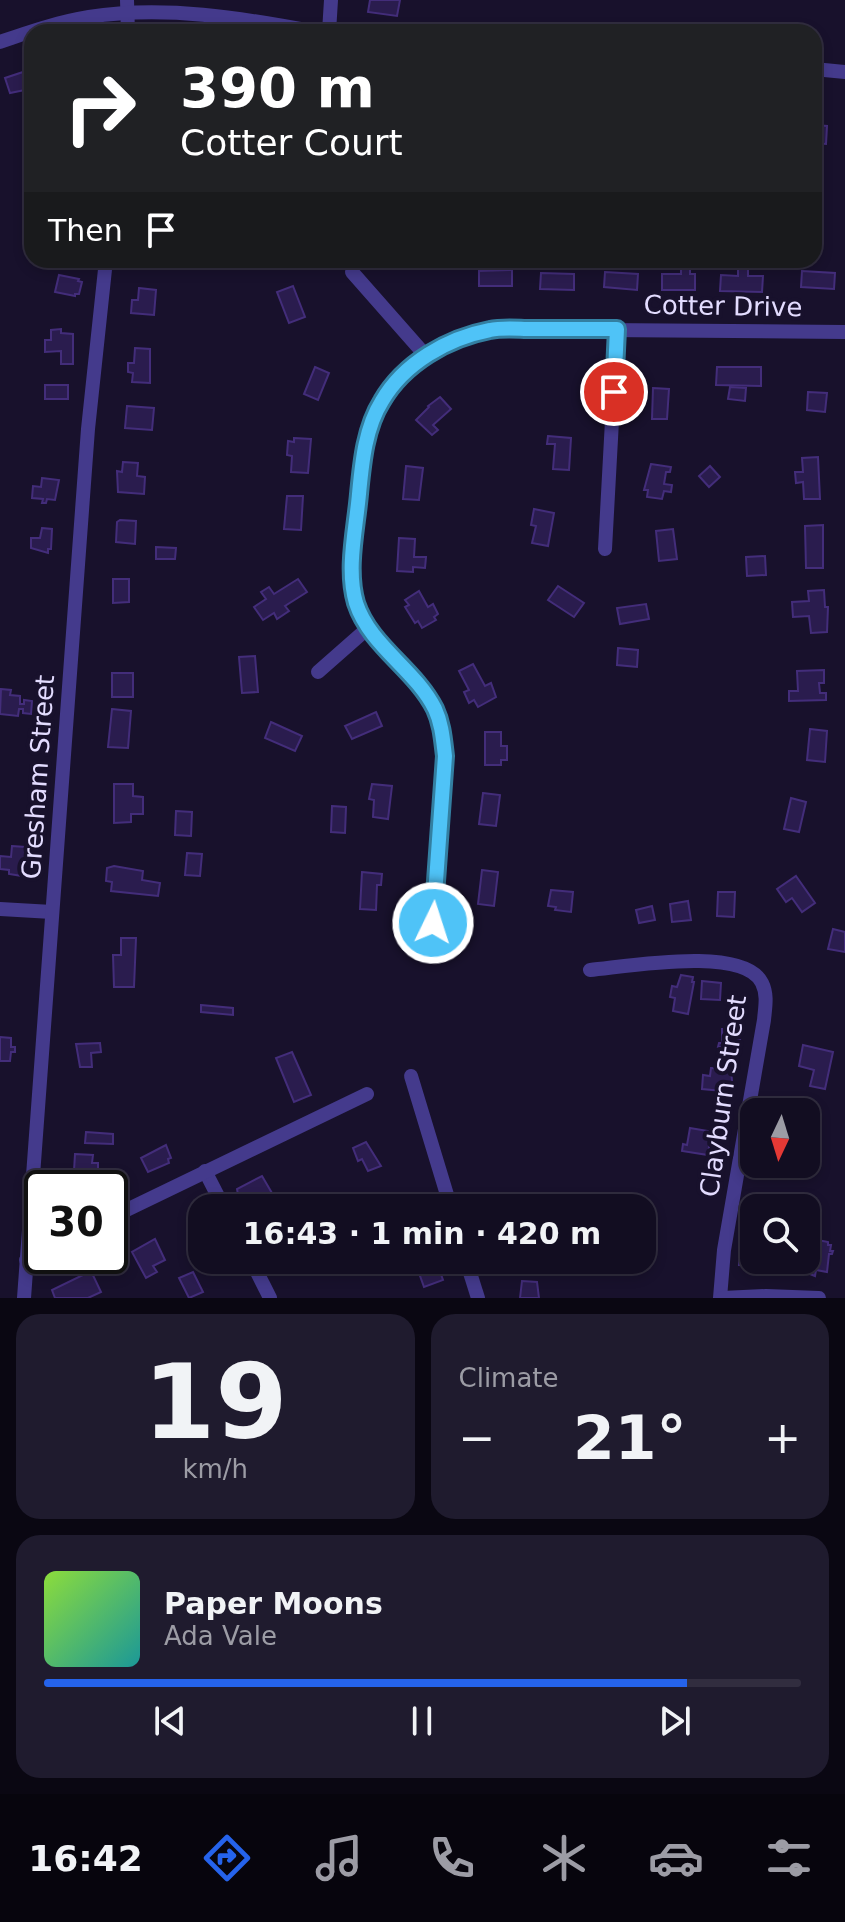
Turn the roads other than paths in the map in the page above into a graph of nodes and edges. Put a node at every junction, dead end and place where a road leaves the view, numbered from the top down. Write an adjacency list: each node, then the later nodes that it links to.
1 (331, 0): 5 (street)
2 (127, 6): 3 (street); 4 (street)
3 (52, 24)
4 (260, 24)
5 (330, 24)
6 (24, 34): 7 (street)
7 (0, 42)
8 (822, 70): 9 (street)
9 (845, 72)
10 (105, 268): 19 (street, Gresham Street)
11 (352, 272): 14 (street)
12 (617, 329): 13 (street, Cotter Drive); 14 (street, Cotter Drive); 15 (street)
13 (845, 332)
14 (426, 356): 16 (street, Cotter Drive)
15 (605, 549)
16 (368, 628): 17 (street); 20 (street, Cotter Drive)
17 (318, 672)
18 (0, 909): 19 (street)
19 (52, 912): 24 (street, Gresham Street)
20 (439, 939)
21 (590, 970): 35 (street, Clayburn Street)
22 (411, 1076): 27 (street)
23 (367, 1094): 25 (street)
24 (33, 1170)
25 (205, 1171): 26 (street); 28 (street)
26 (217, 1194)
27 (447, 1194)
28 (128, 1209)
29 (25, 1274): 32 (street, Gresham Street)
30 (258, 1274): 33 (street)
31 (470, 1274): 34 (street)
32 (24, 1298)
33 (270, 1298)
34 (478, 1298)
35 (721, 1298): 36 (street)
36 (819, 1298)

